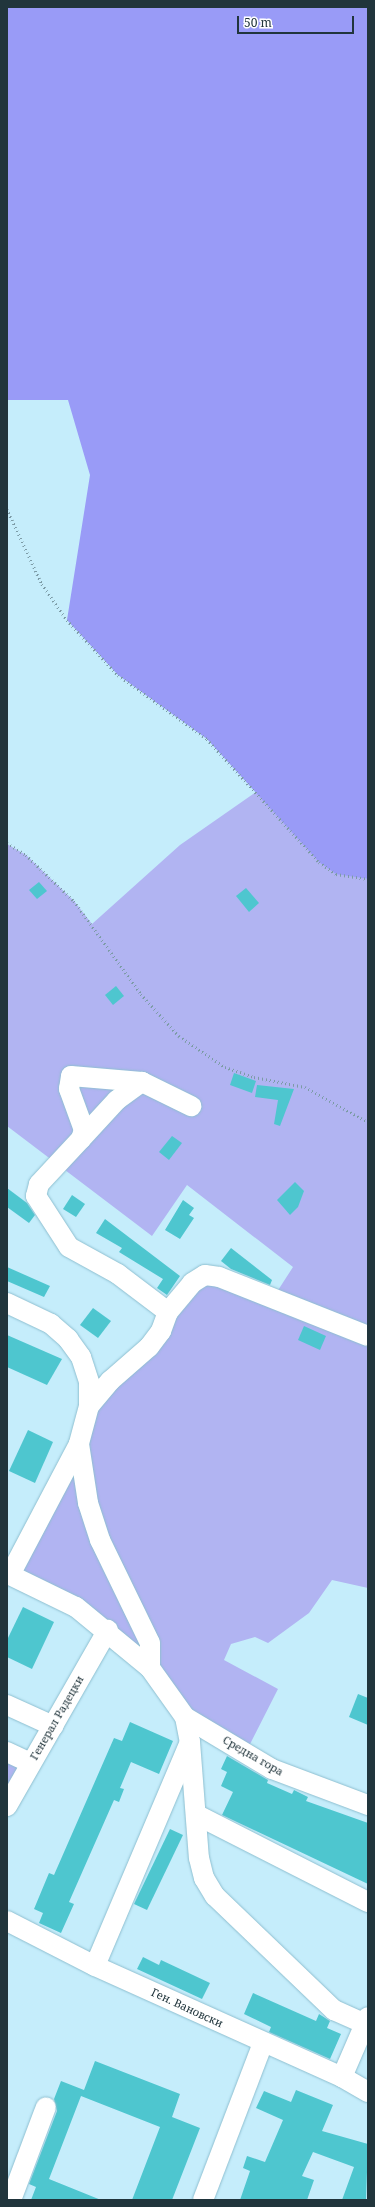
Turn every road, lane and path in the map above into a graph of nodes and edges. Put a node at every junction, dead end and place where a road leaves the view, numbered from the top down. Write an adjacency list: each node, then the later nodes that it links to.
1 (7, 509): 3 (path)
2 (7, 843): 6 (path)
3 (368, 879)
4 (142, 1082): 5 (street); 7 (street); 7 (street)
5 (191, 1106)
6 (368, 1122)
7 (81, 1139): 9 (street)
8 (7, 1303): 11 (street)
9 (168, 1312): 10 (street); 11 (street)
10 (368, 1336)
11 (89, 1406): 12 (street)
12 (79, 1444): 13 (street); 15 (street)
13 (9, 1574): 14 (street)
14 (108, 1630): 15 (street); 18 (street, Генерал Радецки)
15 (150, 1668): 17 (street)
16 (7, 1705): 18 (street)
17 (185, 1717): 19 (street); 22 (street, Средна гора)
18 (53, 1726): 21 (street, Генерал Радецки)
19 (190, 1742): 24 (street); 27 (street)
20 (7, 1752): 21 (street)
21 (31, 1763): 23 (street, Генерал Радецки)
22 (368, 1805)
23 (7, 1806)
24 (197, 1815): 25 (street); 28 (street)
25 (368, 1902)
26 (7, 1921): 27 (street, Ген. Вановски)
27 (95, 1966): 29 (street, Ген. Вановски)
28 (366, 2020): 30 (street)
29 (263, 2043): 30 (street, Ген. Вановски); 34 (street)
30 (342, 2077): 31 (street, Ген. Вановски)
31 (368, 2092)
32 (46, 2107): 33 (street)
33 (11, 2200)
34 (203, 2200)

